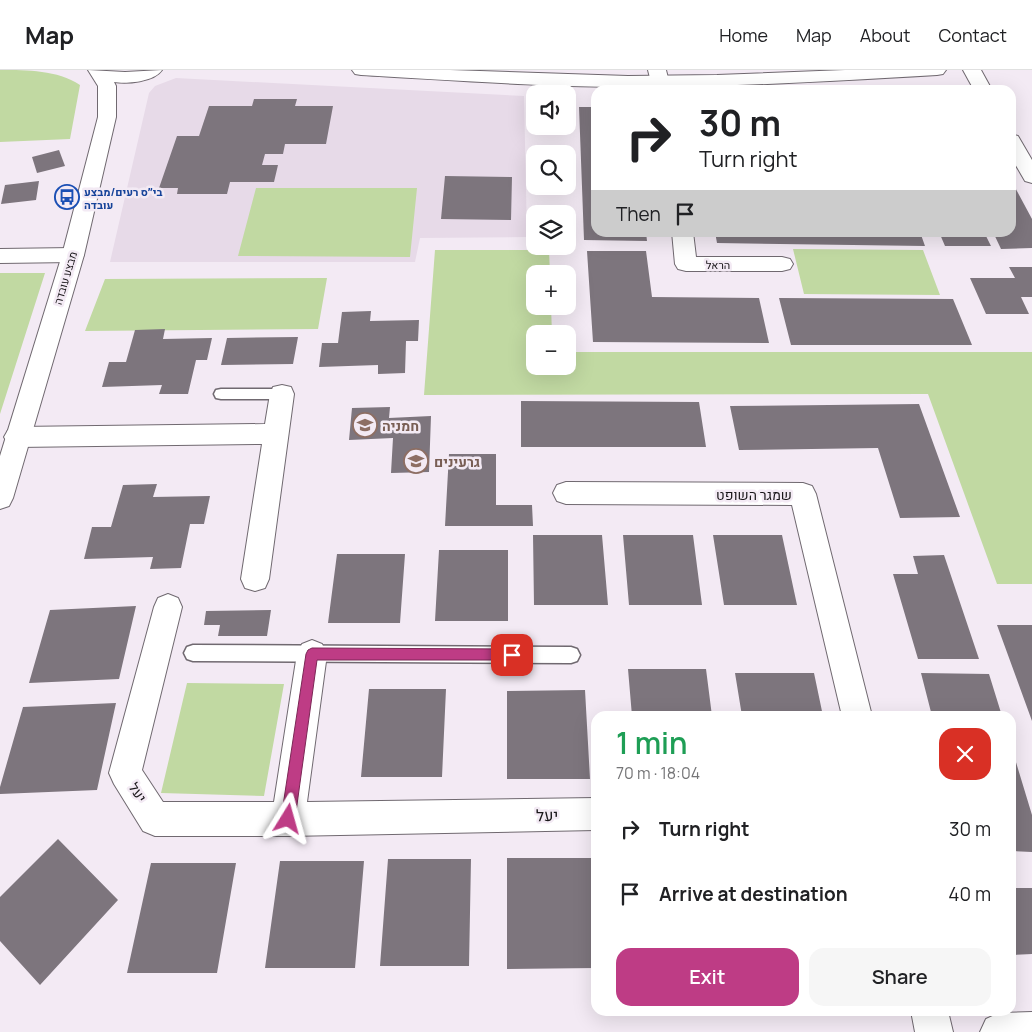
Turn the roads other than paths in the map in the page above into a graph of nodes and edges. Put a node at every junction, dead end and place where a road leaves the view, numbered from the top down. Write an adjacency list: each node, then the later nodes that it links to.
1 (165, 70): 6 (street)
2 (361, 70): 7 (street)
3 (937, 70): 7 (street)
4 (972, 70): 8 (street)
5 (99, 72): 6 (street); 9 (street, מבצע עובדה)
6 (146, 73): 9 (street, מבצע עובדה)
7 (660, 80)
8 (981, 85)
9 (107, 117): 13 (street, מבצע עובדה)
10 (1016, 149): 11 (street)
11 (1032, 177)
12 (683, 237): 15 (street, הראל)
13 (72, 255): 14 (street); 19 (street, מבצע עובדה)
14 (0, 256)
15 (782, 264)
16 (221, 394): 17 (lane)
17 (282, 394): 18 (street)
18 (276, 434): 19 (street); 22 (street)
19 (17, 437): 21 (street, מבצע עובדה)
20 (566, 493): 27 (street, שמגר השופט)
21 (0, 498)
22 (255, 579)
23 (168, 607): 29 (street, יעל)
24 (193, 653): 25 (lane)
25 (312, 654): 26 (lane); 29 (street)
26 (571, 655)
27 (856, 711)
28 (591, 814): 29 (street, יעל)
29 (288, 819)
30 (930, 1016): 32 (street)
31 (1032, 1031): 33 (street)
32 (934, 1032)
33 (1000, 1032)

